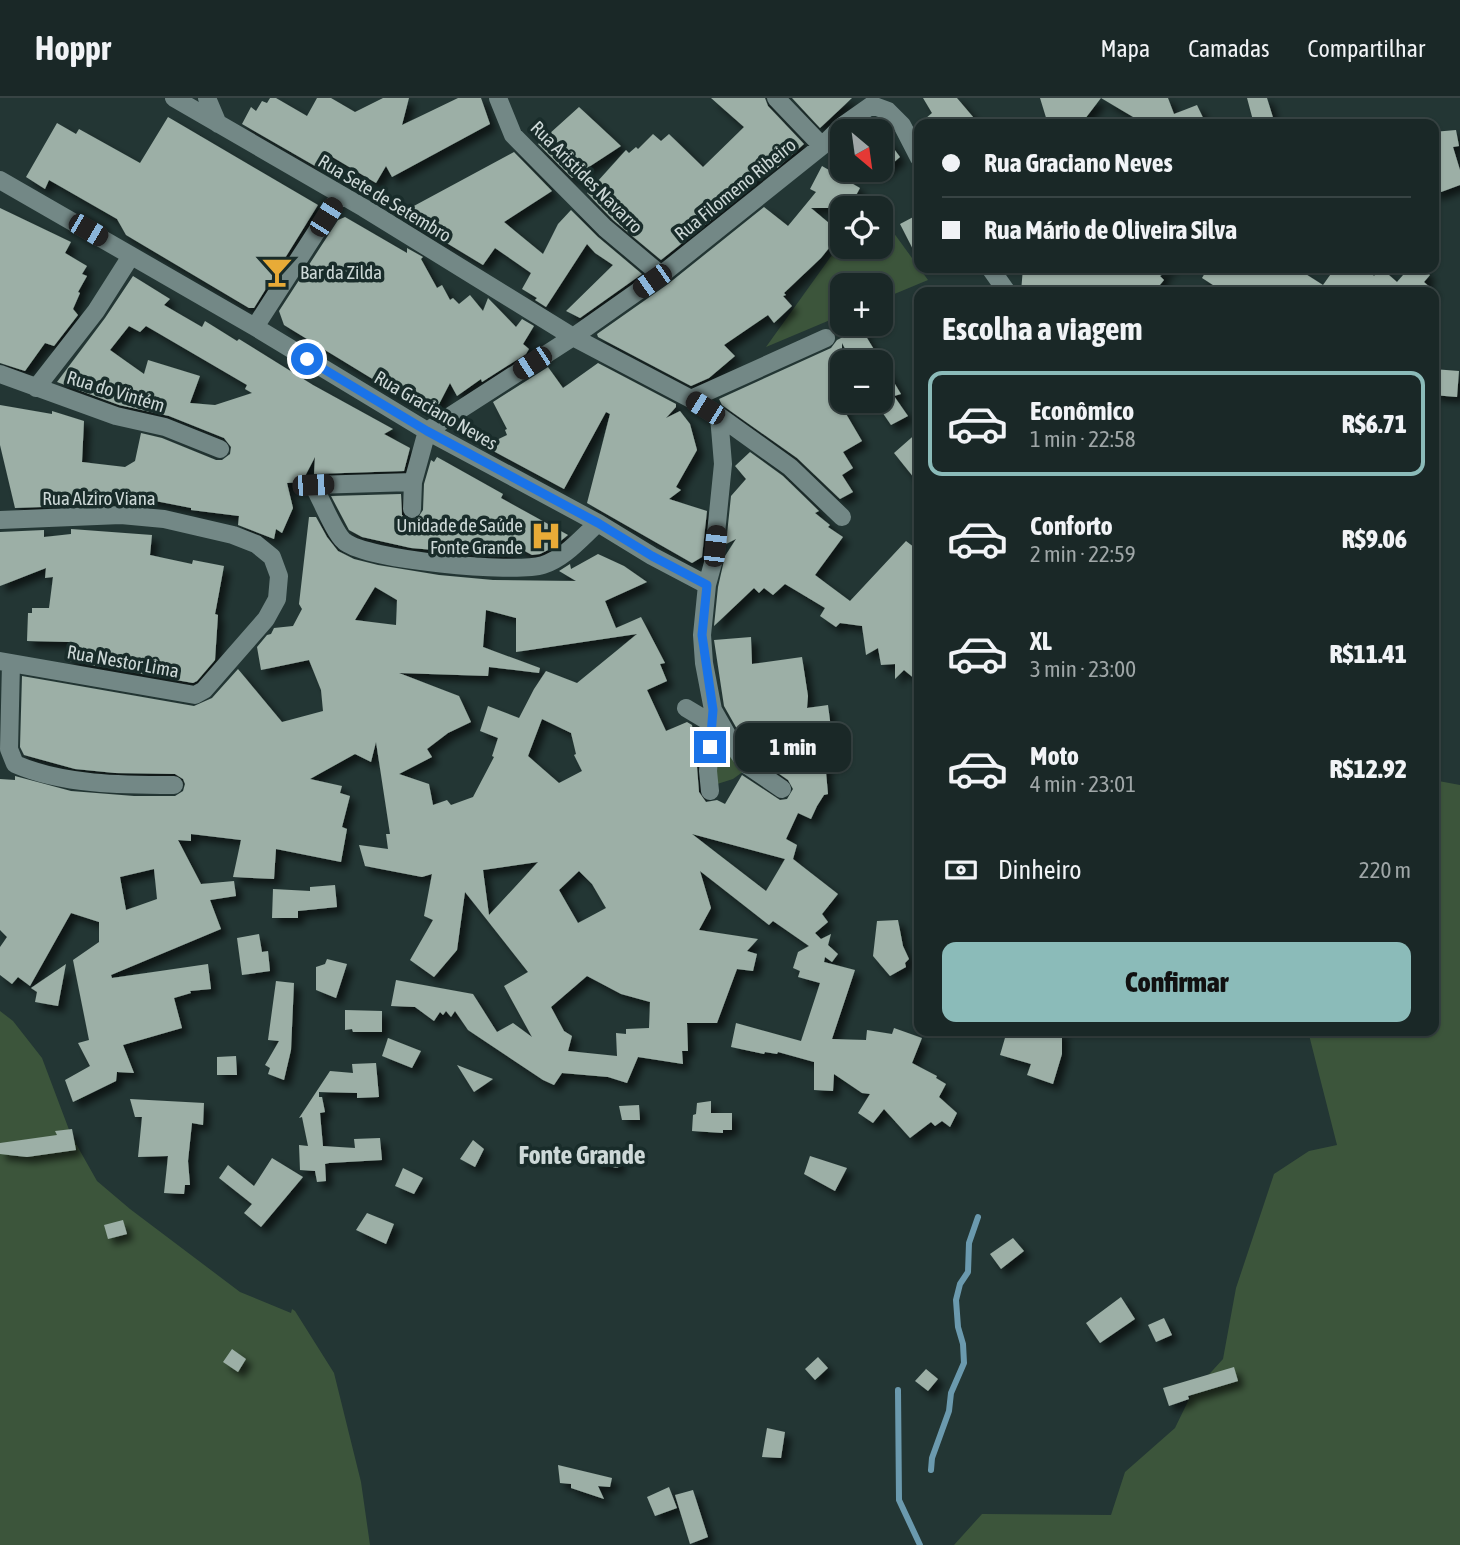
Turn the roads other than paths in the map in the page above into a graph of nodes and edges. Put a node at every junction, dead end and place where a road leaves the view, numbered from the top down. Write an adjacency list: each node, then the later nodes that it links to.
1 (174, 98): 6 (street, Rua Sete de Setembro)
2 (207, 98): 6 (street)
3 (498, 98): 12 (street, Rua Aristides Navarro)
4 (776, 98): 7 (street)
5 (879, 104): 7 (street, Rua Filomeno Ribeiro); 8 (street)
6 (218, 124): 10 (street, Rua Sete de Setembro)
7 (822, 146): 12 (street, Rua Filomeno Ribeiro)
8 (914, 148)
9 (0, 180): 11 (street, Rua Graciano Neves)
10 (340, 195): 13 (street); 14 (street, Rua Sete de Setembro)
11 (131, 256): 13 (street, Rua Graciano Neves); 17 (street)
12 (661, 275): 14 (street, Rua Filomeno Ribeiro)
13 (255, 327): 20 (street, Rua Graciano Neves)
14 (573, 337): 18 (street); 20 (street, Rua Filomeno Ribeiro)
15 (826, 338): 18 (street)
16 (0, 374): 17 (street, Rua do Vintém)
17 (36, 388): 21 (street, Rua do Vintém)
18 (691, 399): 19 (street)
19 (719, 416): 24 (street); 27 (street)
20 (427, 431): 22 (street); 26 (street, Rua Graciano Neves)
21 (220, 449)
22 (413, 482): 23 (street); 26 (street)
23 (412, 509)
24 (842, 517)
25 (0, 520): 28 (street, Rua Alziro Viana)
26 (598, 523): 27 (street, Rua Graciano Neves)
27 (707, 585): 31 (street)
28 (277, 599): 29 (street, Rua Nestor Lima)
29 (6, 662): 32 (street)
30 (685, 708): 31 (street)
31 (712, 716): 33 (street); 34 (street)
32 (174, 785)
33 (782, 789)
34 (709, 791)

